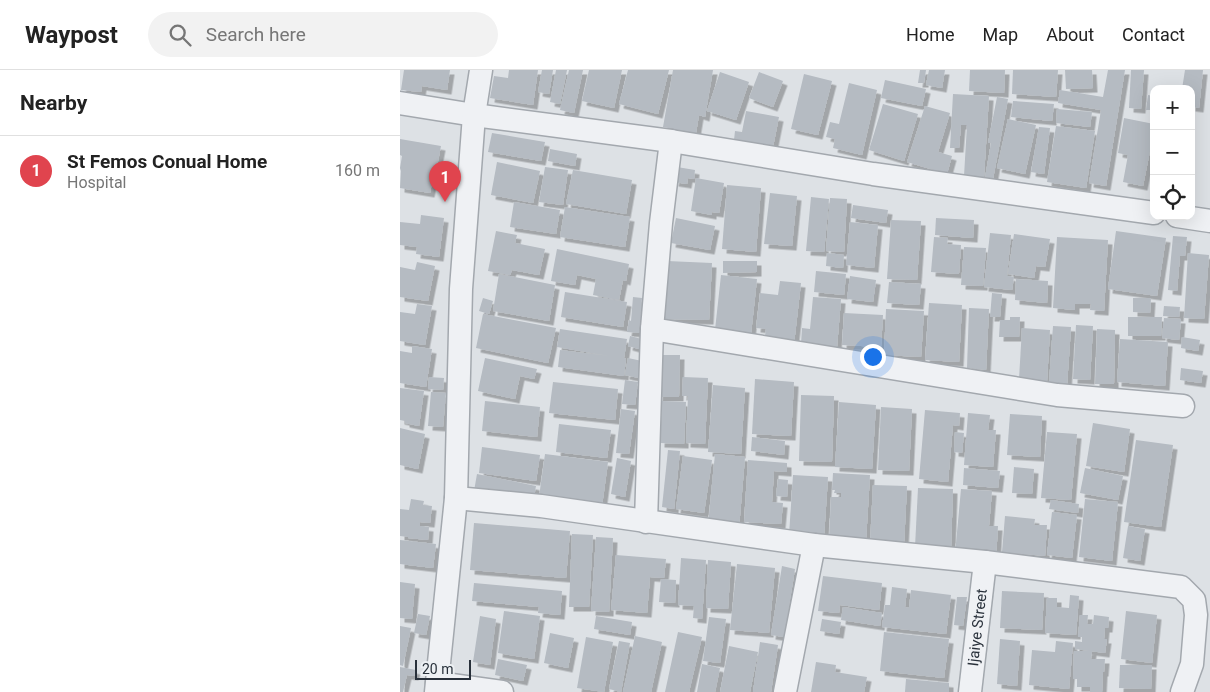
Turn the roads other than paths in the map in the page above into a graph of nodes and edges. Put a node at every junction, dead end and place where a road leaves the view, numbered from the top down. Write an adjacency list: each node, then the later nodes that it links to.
1 (481, 70): 3 (street)
2 (400, 103): 3 (street)
3 (474, 115): 4 (street); 10 (street)
4 (671, 141): 5 (street); 8 (street)
5 (1150, 212)
6 (1195, 219): 7 (street)
7 (1210, 221)
8 (652, 329): 9 (street); 11 (street)
9 (1182, 406)
10 (456, 498): 11 (street); 14 (street)
11 (646, 522): 12 (street)
12 (814, 545): 13 (street); 16 (street)
13 (985, 562): 17 (street, Ijaiye Street); 18 (street)
14 (436, 687): 15 (street)
15 (502, 692)
16 (785, 692)
17 (970, 692)
18 (1182, 692)

